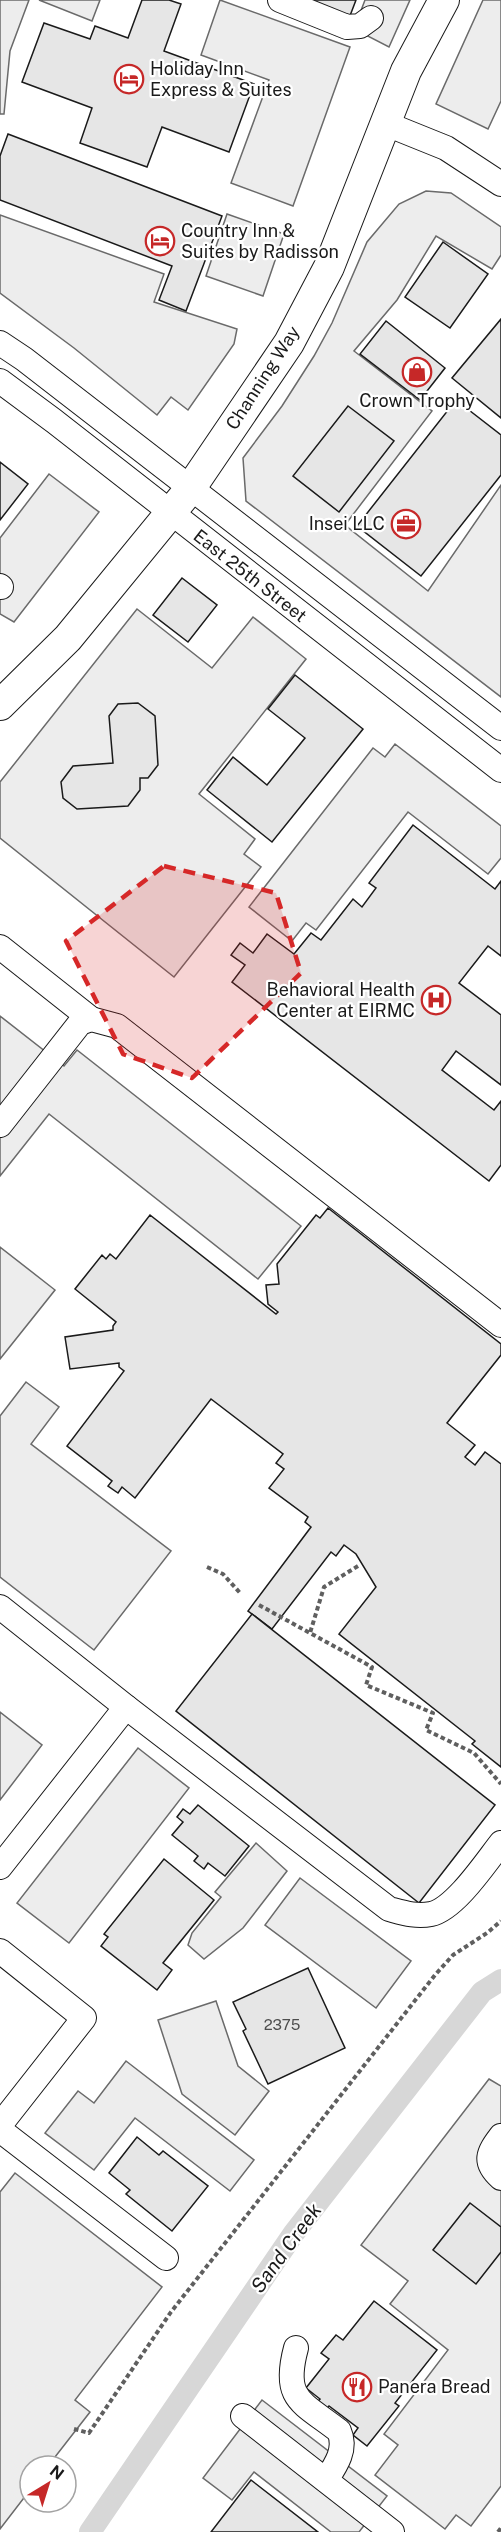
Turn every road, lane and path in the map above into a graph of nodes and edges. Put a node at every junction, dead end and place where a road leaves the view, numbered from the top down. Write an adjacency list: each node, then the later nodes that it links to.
1 (280, 0): 3 (street)
2 (444, 0): 4 (main road, Channing Way)
3 (371, 18)
4 (384, 123): 5 (street); 8 (main road, Channing Way)
5 (501, 184)
6 (0, 343): 8 (street, East 25th Street)
7 (0, 381): 9 (street, East 25th Street)
8 (190, 489): 9 (main road, Channing Way); 11 (street, East 25th Street)
9 (170, 513): 10 (main road, Channing Way); 12 (street, East 25th Street)
10 (0, 705)
11 (501, 728)
12 (501, 770)
13 (0, 947): 14 (street)
14 (91, 1019): 15 (street); 16 (street)
15 (0, 1125)
16 (501, 1325)
17 (358, 1566): 22 (path)
18 (207, 1567): 19 (path)
19 (241, 1594)
20 (259, 1605): 22 (path)
21 (0, 1607): 23 (street)
22 (310, 1633): 24 (path)
23 (126, 1707): 25 (street); 26 (street)
24 (501, 1784)
25 (501, 1843)
26 (0, 1866)
27 (501, 1921): 36 (path)
28 (0, 1951): 29 (street)
29 (0, 2125)
30 (0, 2130): 33 (street)
31 (501, 2136): 32 (street)
32 (501, 2178)
33 (166, 2258)
34 (296, 2348): 37 (street)
35 (243, 2416): 37 (street)
36 (74, 2429)
37 (326, 2480): 39 (street)
38 (501, 2528): 40 (path)
39 (392, 2532)
40 (498, 2532)

